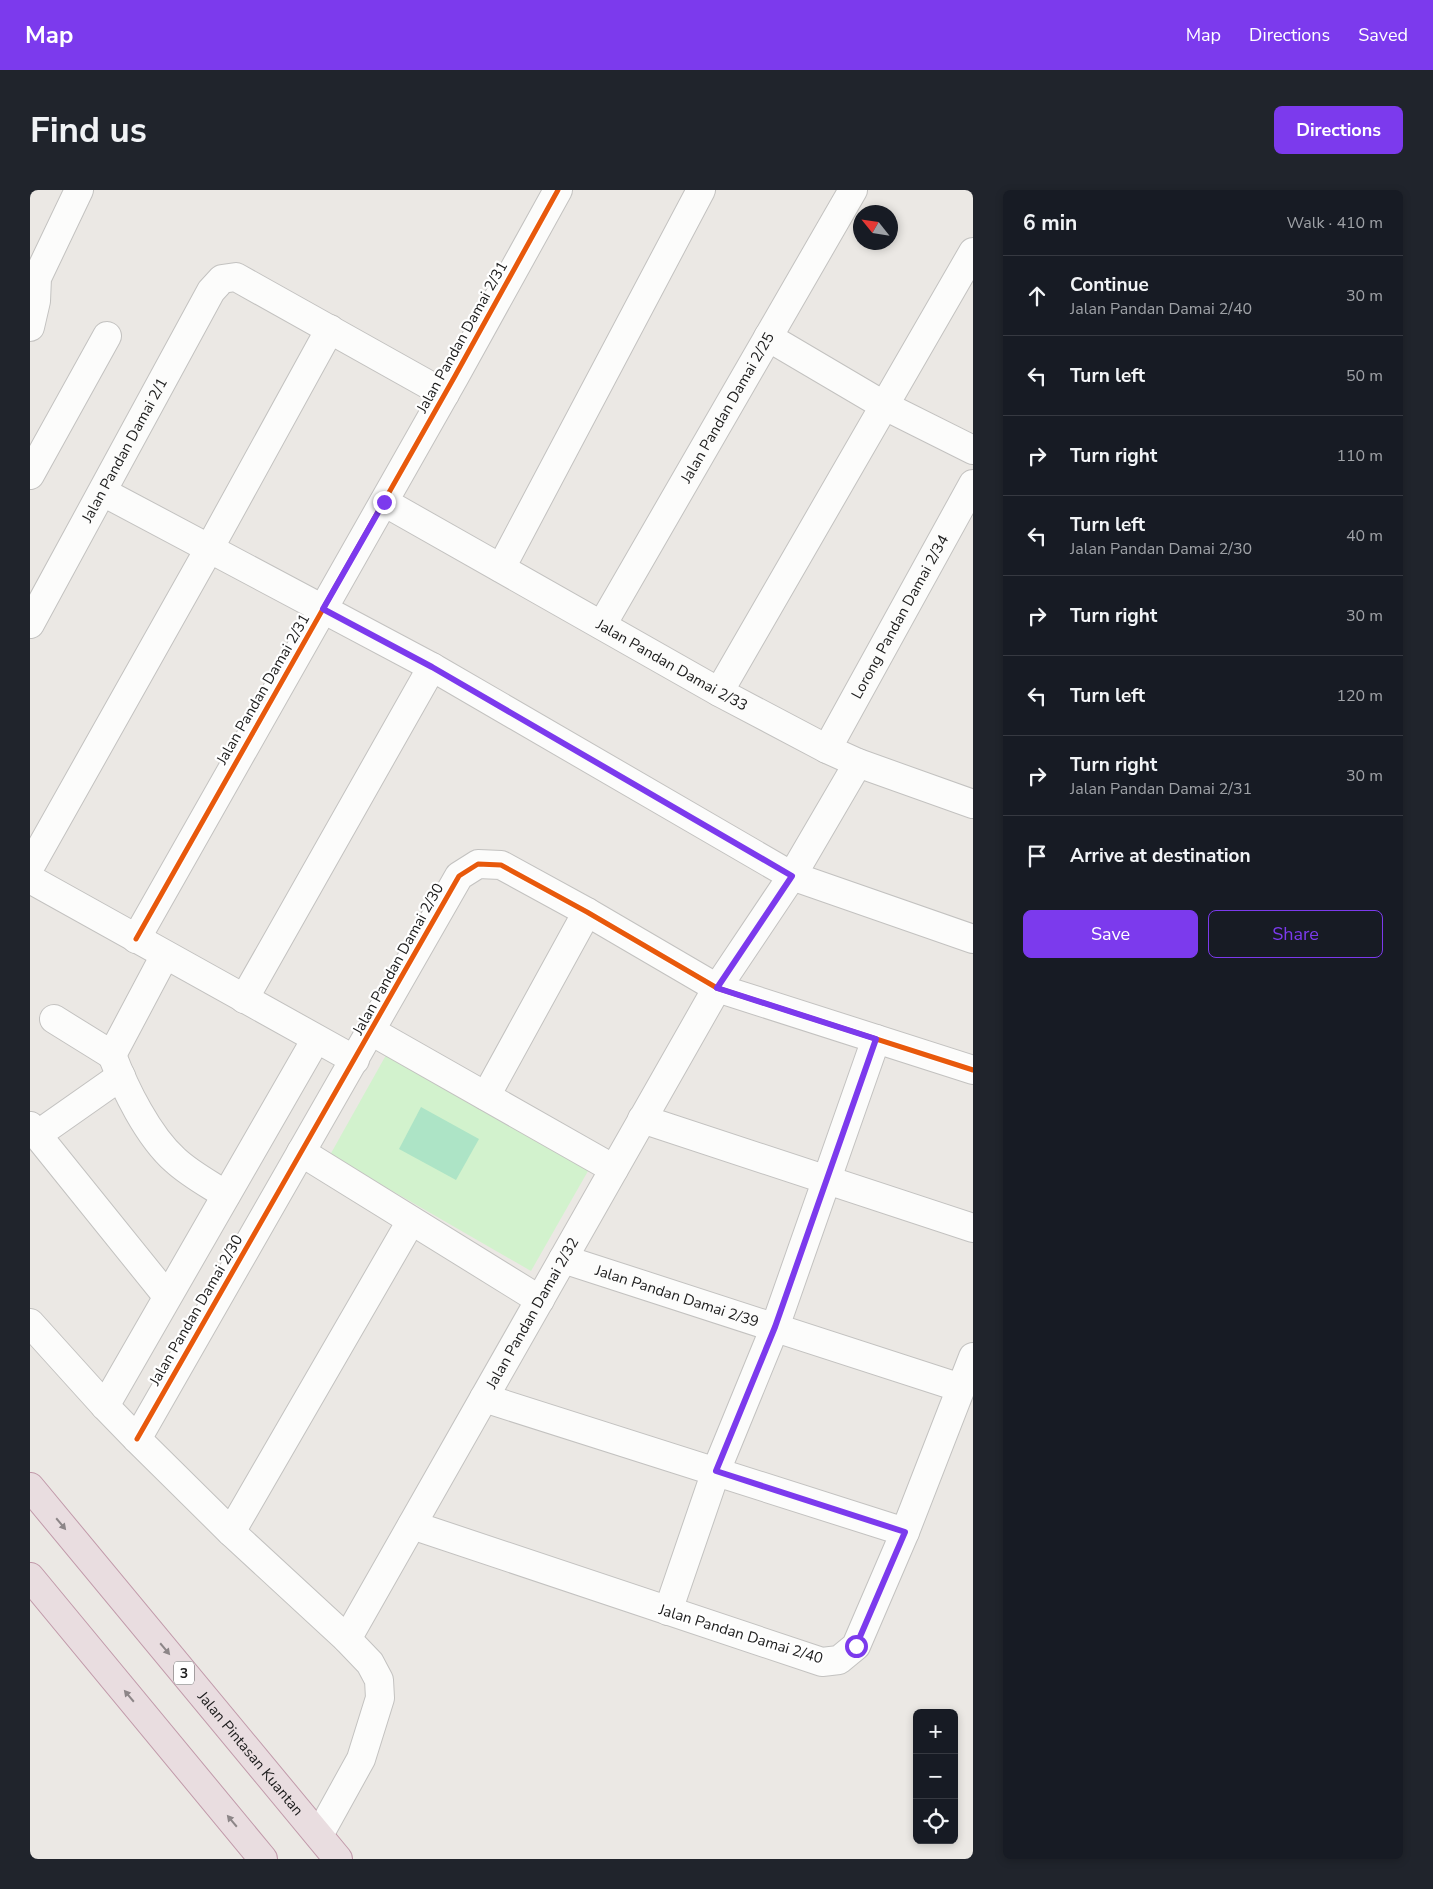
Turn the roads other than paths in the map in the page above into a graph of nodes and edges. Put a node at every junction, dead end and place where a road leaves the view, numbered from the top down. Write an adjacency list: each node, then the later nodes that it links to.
1 (79, 190): 6 (street)
2 (558, 190): 11 (street, Jalan Pandan Damai 2/31)
3 (701, 190): 19 (street)
4 (853, 190): 10 (street, Jalan Pandan Damai 2/25)
5 (973, 252): 12 (street)
6 (33, 276): 7 (street)
7 (30, 326)
8 (330, 329): 11 (street); 16 (street, Jalan Pandan Damai 2/1); 18 (street)
9 (107, 336): 14 (street)
10 (768, 337): 12 (street); 22 (street, Jalan Pandan Damai 2/25)
11 (445, 394): 17 (street, Jalan Pandan Damai 2/31)
12 (885, 406): 13 (street); 24 (street)
13 (973, 450)
14 (30, 475)
15 (973, 484): 25 (street, Lorong Pandan Damai 2/34)
16 (103, 492): 18 (street); 21 (street, Jalan Pandan Damai 2/1)
17 (384, 502): 19 (street, Jalan Pandan Damai 2/33); 20 (street, Jalan Pandan Damai 2/31)
18 (209, 549): 20 (street); 29 (street)
19 (501, 568): 22 (street, Jalan Pandan Damai 2/33)
20 (323, 609): 23 (street); 31 (street, Jalan Pandan Damai 2/31)
21 (30, 624)
22 (602, 625): 24 (street, Jalan Pandan Damai 2/33)
23 (432, 667): 28 (street); 35 (street)
24 (720, 692): 25 (street, Jalan Pandan Damai 2/33)
25 (827, 749): 26 (street, Jalan Pandan Damai 2/33)
26 (858, 763): 27 (street, Jalan Pandan Damai 2/33); 28 (street, Jalan Pandan Damai 2/32)
27 (973, 804)
28 (792, 876): 32 (street); 34 (street, Jalan Pandan Damai 2/32)
29 (33, 884): 31 (street)
30 (587, 912): 34 (street, Jalan Pandan Damai 2/30); 37 (street, Jalan Pandan Damai 2/30); 43 (street)
31 (136, 939): 33 (street)
32 (973, 939)
33 (165, 955): 35 (street); 41 (street)
34 (717, 988): 39 (street, Jalan Pandan Damai 2/30); 44 (street, Jalan Pandan Damai 2/32)
35 (244, 999): 38 (street)
36 (54, 1019): 41 (street)
37 (372, 1031): 40 (street, Jalan Pandan Damai 2/30); 43 (street)
38 (316, 1039): 40 (street); 49 (street)
39 (876, 1039): 42 (street, Jalan Pandan Damai 2/30); 48 (street)
40 (355, 1060): 46 (street, Jalan Pandan Damai 2/30)
41 (116, 1066): 45 (street); 49 (street)
42 (973, 1070)
43 (486, 1096): 47 (street)
44 (642, 1119): 47 (street, Jalan Pandan Damai 2/32); 48 (street)
45 (34, 1131): 53 (street)
46 (301, 1152): 50 (street); 61 (street, Jalan Pandan Damai 2/30)
47 (614, 1169): 52 (street, Jalan Pandan Damai 2/32)
48 (827, 1180): 51 (street); 56 (street)
49 (226, 1195): 53 (street)
50 (411, 1221): 54 (street); 65 (street)
51 (973, 1228)
52 (563, 1259): 54 (street, Jalan Pandan Damai 2/32); 56 (street, Jalan Pandan Damai 2/39)
53 (167, 1296): 60 (street)
54 (540, 1300): 59 (street, Jalan Pandan Damai 2/32)
55 (30, 1324): 60 (street)
56 (775, 1327): 58 (street, Jalan Pandan Damai 2/39); 62 (street)
57 (973, 1356): 58 (street, Jalan Pandan Damai 2/40)
58 (961, 1388): 66 (street, Jalan Pandan Damai 2/40)
59 (484, 1398): 62 (street); 64 (street, Jalan Pandan Damai 2/32)
60 (105, 1406): 61 (street)
61 (137, 1439): 65 (street)
62 (716, 1471): 66 (street); 68 (street)
63 (30, 1487): 70 (highway, Jalan Pintasan Kuantan / 3, one-way to 70)
64 (412, 1524): 68 (street, Jalan Pandan Damai 2/40); 69 (street, Jalan Pandan Damai 2/32)
65 (231, 1532): 69 (street)
66 (905, 1532): 68 (street, Jalan Pandan Damai 2/40)
67 (32, 1584): 71 (highway, one-way to 67)
68 (668, 1611)
69 (347, 1639): 70 (street)
70 (318, 1835): 72 (highway, Jalan Pintasan Kuantan / 3)
71 (264, 1859)
72 (338, 1859)

